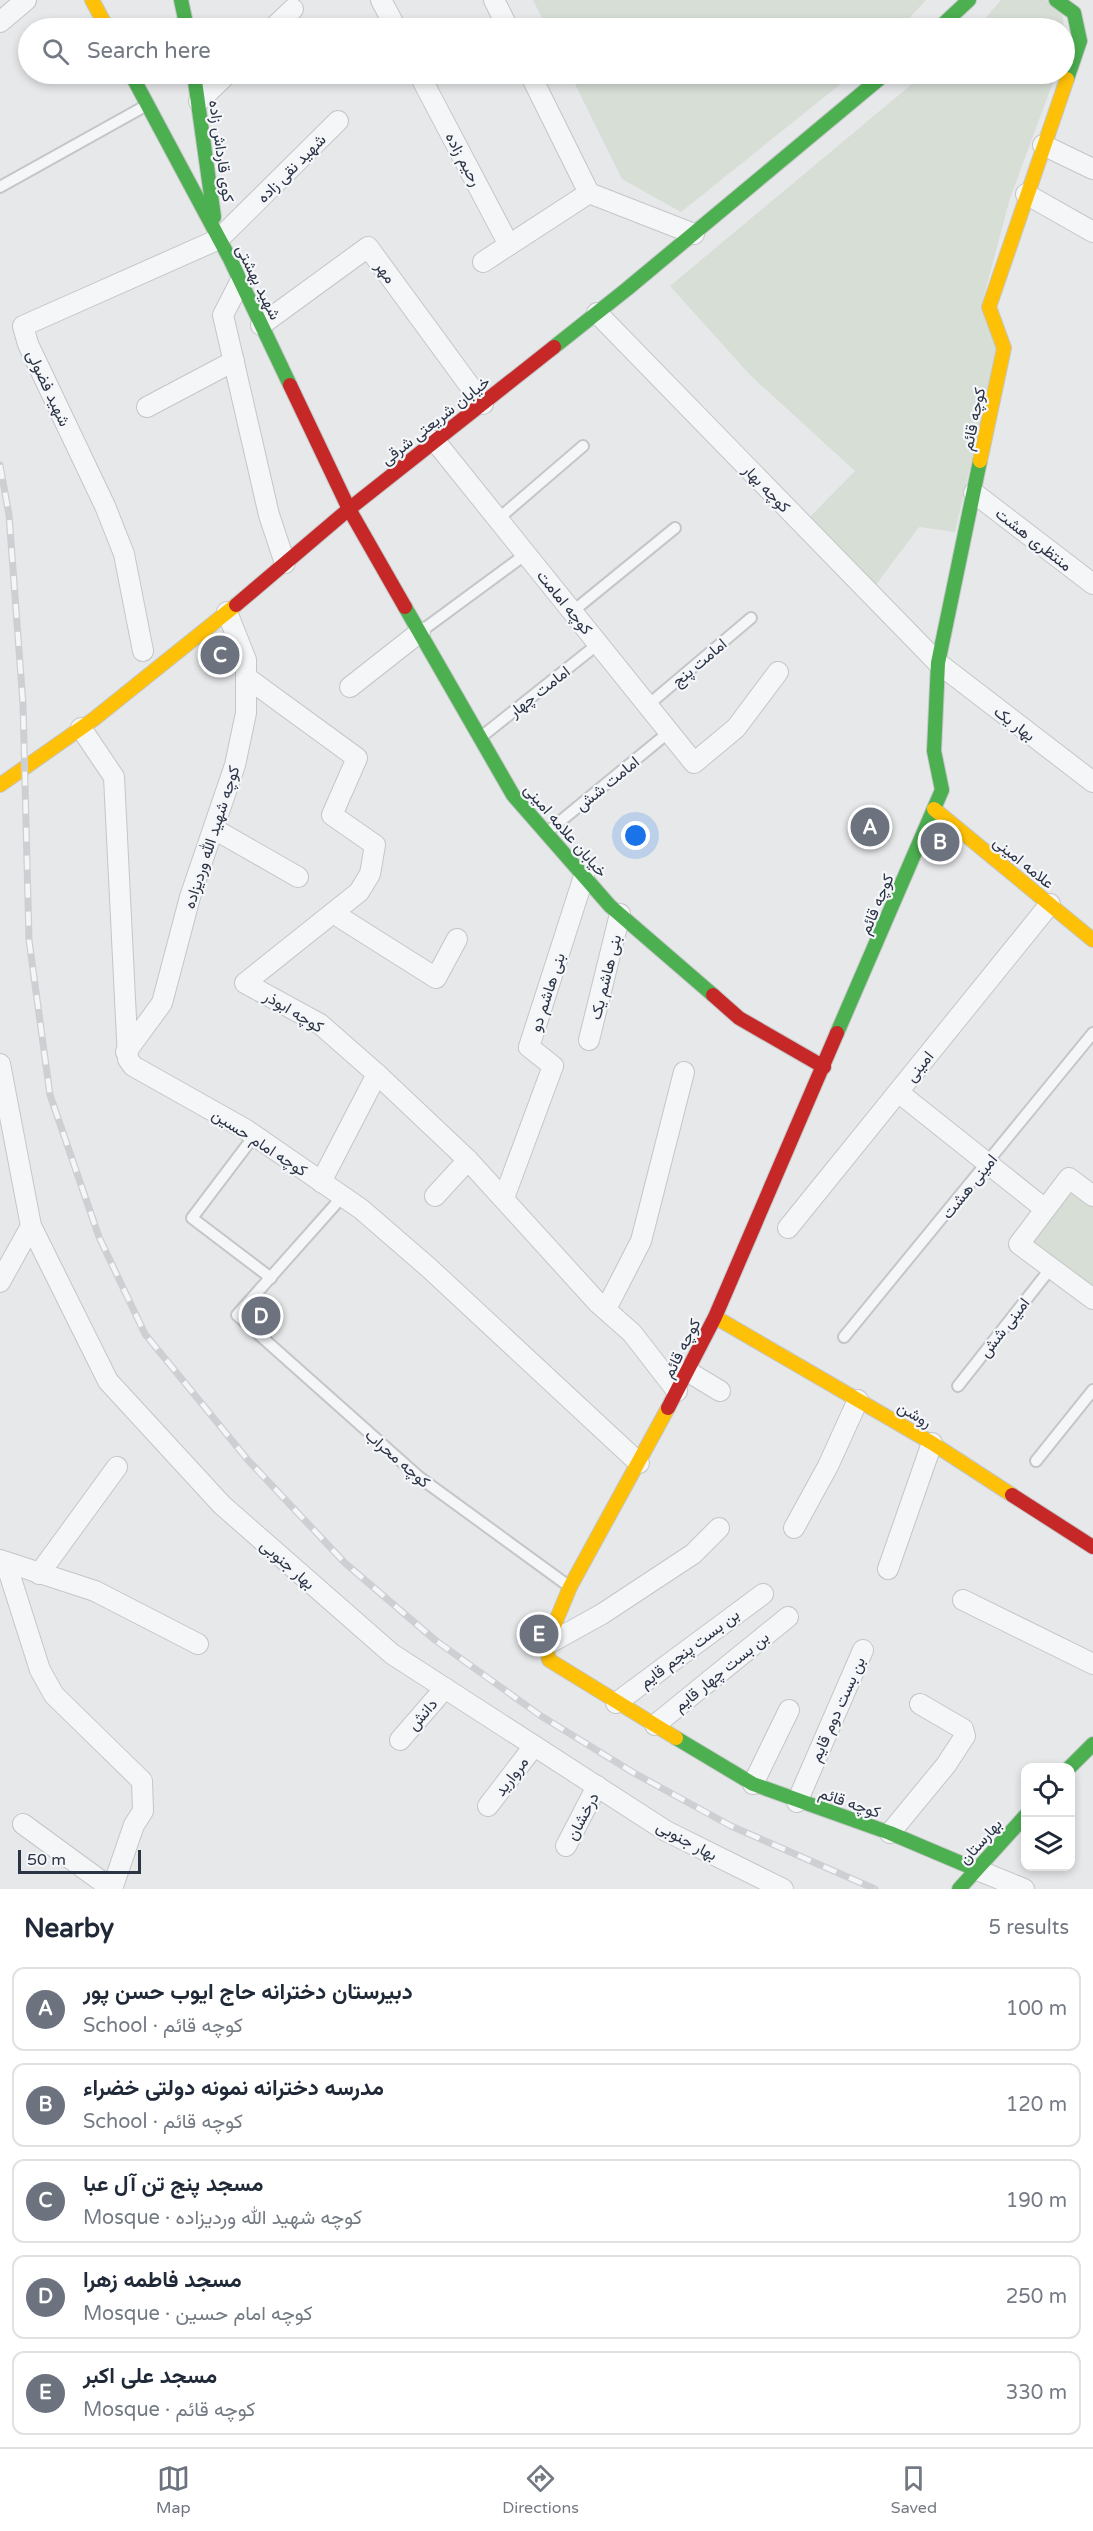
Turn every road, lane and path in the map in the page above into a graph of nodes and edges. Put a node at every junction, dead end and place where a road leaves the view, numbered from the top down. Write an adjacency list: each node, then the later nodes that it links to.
1 (26, 0): 15 (street)
2 (92, 0): 9 (street)
3 (180, 0): 10 (street)
4 (381, 0): 12 (street)
5 (494, 0): 13 (street)
6 (969, 0): 14 (street)
7 (1056, 0): 16 (street, کوچه قائم)
8 (293, 9): 11 (street)
9 (102, 18)
10 (184, 18)
11 (284, 18)
12 (391, 18)
13 (503, 18)
14 (950, 18)
15 (0, 22)
16 (1087, 45): 17 (street, کوچه قائم)
17 (1075, 72)
18 (136, 84): 26 (street, شهید بهشتی)
19 (196, 84): 25 (street, کوی قارداش زاده)
20 (217, 84): 25 (street)
21 (424, 84): 36 (street, رحیم زاده)
22 (535, 84): 31 (street)
23 (873, 84): 34 (street, خیابان شریعتی شرقی)
24 (1070, 84): 28 (street, کوچه قائم)
25 (199, 101): 35 (street, کوی قارداش زاده)
26 (147, 105): 30 (lane); 35 (street, شهید بهشتی)
27 (338, 121): 35 (street, شهید نقی زاده)
28 (1043, 145): 29 (street); 32 (street, کوچه قائم)
29 (1093, 170)
30 (0, 187)
31 (589, 193): 34 (street); 36 (street)
32 (1026, 194): 33 (street); 46 (street, کوچه قائم)
33 (1093, 232)
34 (694, 234): 39 (street, خیابان شریعتی شرقی)
35 (218, 236): 38 (street, شهید بهشتی); 58 (street, شهید فضولی)
36 (509, 245): 37 (street)
37 (483, 262)
38 (240, 282): 40 (street, شهید بهشتی); 41 (street)
39 (597, 313): 42 (street, خیابان شریعتی شرقی); 59 (street, کوچه بهار)
40 (261, 325): 42 (street, مهر); 47 (street, شهید بهشتی)
41 (234, 361): 43 (street); 51 (street)
42 (483, 404): 44 (street, خیابان شریعتی شرقی)
43 (147, 407)
44 (435, 441): 47 (street, خیابان شریعتی شرقی); 48 (street, کوچه امامت)
45 (583, 446): 48 (lane)
46 (974, 493): 52 (street, منتظری هشت); 59 (street, کوچه قائم)
47 (349, 509): 51 (street, خیابان شریعتی شرقی); 56 (street, خیابان علامه امینی)
48 (498, 519): 50 (street, کوچه امامت)
49 (675, 528): 54 (lane)
50 (526, 554): 54 (street, کوچه امامت); 56 (lane)
51 (285, 563): 53 (street, خیابان شریعتی شرقی)
52 (1093, 584)
53 (227, 612): 61 (street, کوچه شهید الله وردیزاده); 64 (street, خیابان شریعتی شرقی)
54 (572, 612): 57 (street, کوچه امامت)
55 (751, 618): 63 (lane, امامت پنج)
56 (420, 632): 62 (street); 66 (street, خیابان علامه امینی)
57 (598, 644): 63 (street, کوچه امامت); 66 (lane, امامت چهار)
58 (143, 651)
59 (938, 663): 67 (street, بهار یک); 69 (street, کوچه قائم)
60 (778, 672): 65 (street, کوچه امامت)
61 (246, 677): 70 (street, کوچه شهید الله وردیزاده); 75 (street, کوچه ابوذر)
62 (350, 687)
63 (648, 705): 65 (street, کوچه امامت)
64 (81, 729): 68 (street, خیابان شریعتی شرقی); 81 (street)
65 (669, 732): 71 (lane, امامت شش)
66 (480, 737): 71 (street, خیابان علامه امینی)
67 (1093, 782)
68 (0, 785)
69 (934, 809): 74 (street, علامه امینی); 83 (street, کوچه قائم)
70 (213, 829): 73 (street); 81 (street, کوچه شهید الله وردیزاده)
71 (546, 833): 72 (street, خیابان علامه امینی)
72 (584, 876): 76 (street, خیابان علامه امینی); 94 (street, بنی هاشم دو)
73 (298, 877)
74 (1050, 904): 78 (street, علامه امینی); 86 (street, امینی)
75 (333, 913): 77 (street); 85 (street, کوچه ابوذر)
76 (620, 914): 80 (street, بنی هاشم یک); 83 (street, خیابان علامه امینی)
77 (457, 939)
78 (1093, 940)
79 (1093, 1033): 89 (lane, امینی هشت)
80 (589, 1040)
81 (126, 1052): 87 (street, کوچه امام حسین)
82 (0, 1064): 96 (street, بهار جنوبی)
83 (824, 1067): 103 (street, کوچه قائم)
84 (684, 1072): 102 (street)
85 (377, 1074): 88 (street, کوچه ابوذر); 90 (street)
86 (898, 1092): 89 (street); 97 (street, امینی)
87 (254, 1136): 90 (street, کوچه امام حسین); 99 (lane)
88 (468, 1160): 91 (street); 94 (street, کوچه ابوذر)
89 (988, 1163): 95 (street); 104 (lane, امینی هشت)
90 (321, 1182): 93 (street, کوچه امام حسین)
91 (435, 1196)
92 (1093, 1196): 95 (street)
93 (342, 1197): 99 (lane); 113 (street, کوچه امام حسین)
94 (504, 1197): 102 (street, کوچه ابوذر)
95 (1045, 1209): 98 (street)
96 (31, 1226): 100 (street); 129 (street, بهار جنوبی)
97 (788, 1228)
98 (1051, 1268): 101 (street); 106 (lane, امینی شش)
99 (271, 1278): 121 (lane, کوچه محراب)
100 (0, 1282)
101 (1093, 1299)
102 (606, 1309): 109 (street, کوچه ابوذر)
103 (715, 1317): 105 (street, کوچه قائم); 110 (street, روشن)
104 (844, 1337)
105 (687, 1371): 107 (street); 109 (street, کوچه قائم)
106 (958, 1386)
107 (720, 1390)
108 (1093, 1390): 112 (lane)
109 (677, 1391): 113 (street, کوچه قائم)
110 (858, 1400): 111 (street, روشن); 116 (street)
111 (932, 1443): 117 (street, روشن); 119 (street)
112 (1036, 1461)
113 (639, 1463): 121 (street, کوچه قائم)
114 (117, 1467): 120 (street)
115 (719, 1528): 126 (street)
116 (794, 1528)
117 (1093, 1547)
118 (3, 1562): 120 (street); 143 (street)
119 (888, 1569)
120 (39, 1574): 125 (street)
121 (570, 1587): 126 (street, کوچه قائم)
122 (763, 1594): 130 (street, بن بست پنجم قایم)
123 (963, 1600): 128 (street)
124 (788, 1617): 133 (street, بن بست چهار قایم)
125 (198, 1644)
126 (546, 1645): 130 (street, کوچه قائم)
127 (863, 1650): 140 (street, بن بست دوم قایم)
128 (1093, 1664)
129 (445, 1688): 134 (street, دانش); 136 (street, بهار جنوبی)
130 (616, 1703): 133 (street, کوچه قائم)
131 (920, 1704): 144 (street)
132 (789, 1710): 138 (street)
133 (655, 1725): 138 (street, کوچه قائم)
134 (400, 1740)
135 (1093, 1744): 137 (street)
136 (534, 1746): 139 (street, بهار جنوبی); 141 (street, مروارید)
137 (1073, 1763)
138 (753, 1784): 140 (street, کوچه قائم)
139 (597, 1786): 145 (street, درخشان); 147 (street, بهار جنوبی)
140 (797, 1802): 144 (street, کوچه قائم)
141 (488, 1806)
142 (1024, 1817): 146 (street, بهارستان)
143 (23, 1824)
144 (890, 1833): 146 (street, کوچه قائم)
145 (566, 1846)
146 (975, 1869): 148 (street, بهارستان); 149 (street)
147 (783, 1889)
148 (959, 1889)
149 (1024, 1889)

